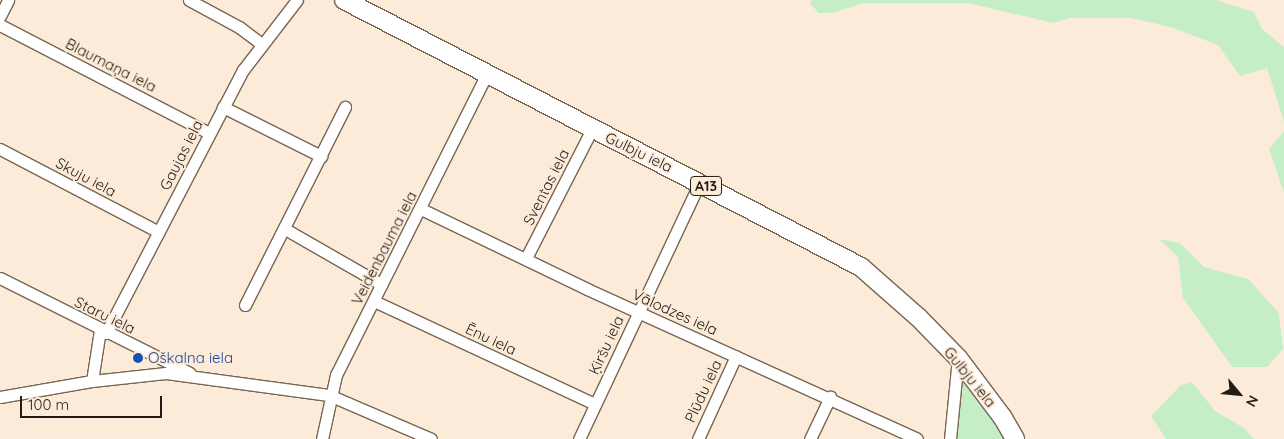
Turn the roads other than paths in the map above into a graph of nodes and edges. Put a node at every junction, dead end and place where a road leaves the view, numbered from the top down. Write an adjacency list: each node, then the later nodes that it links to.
1 (8, 0): 5 (street)
2 (189, 0): 7 (street)
3 (297, 0): 7 (street, Gaujas iela)
4 (344, 0): 8 (main road, Gulbju iela / A13)
5 (0, 16)
6 (0, 25): 12 (street, Blaumaņa iela)
7 (260, 43): 9 (street, Gaujas iela)
8 (487, 74): 11 (main road, Gulbju iela / A13); 16 (street, Veidenbauma iela)
9 (223, 107): 12 (street, Gaujas iela); 14 (street)
10 (346, 107): 14 (street)
11 (592, 129): 15 (main road, Gulbju iela / A13); 19 (street, Sventas iela)
12 (209, 133): 18 (street, Gaujas iela)
13 (0, 149): 18 (street, Skuju iela)
14 (321, 156): 17 (street)
15 (700, 182): 24 (street, Ķiršu iela); 27 (main road, Gulbju iela / A13)
16 (421, 210): 19 (street, Vālodzes iela); 21 (street, Veidenbauma iela)
17 (285, 229): 21 (street); 23 (street)
18 (159, 232): 25 (street, Gaujas iela)
19 (526, 258): 24 (street, Vālodzes iela)
20 (0, 278): 25 (street, Staru iela)
21 (381, 284): 22 (street, Veidenbauma iela)
22 (374, 301): 30 (street, Veidenbauma iela); 33 (street, Ēnu iela)
23 (245, 305)
24 (638, 311): 26 (street, Vālodzes iela); 33 (street, Ķiršu iela)
25 (103, 332): 28 (street, Staru iela); 29 (street, Gaujas iela)
26 (736, 356): 32 (street, Vālodzes iela); 37 (street, Plūdu iela)
27 (958, 358): 40 (street); 41 (main road, Gulbju iela / A13)
28 (198, 376): 29 (street); 30 (street)
29 (92, 381): 31 (street)
30 (329, 395): 34 (street, Veidenbauma iela); 35 (street)
31 (0, 397)
32 (830, 397): 38 (street); 39 (street, Vālodzes iela)
33 (595, 404): 36 (street, Ķiršu iela)
34 (322, 439)
35 (431, 439)
36 (578, 439)
37 (698, 439)
38 (810, 439)
39 (917, 439)
40 (950, 439)
41 (1015, 439)

